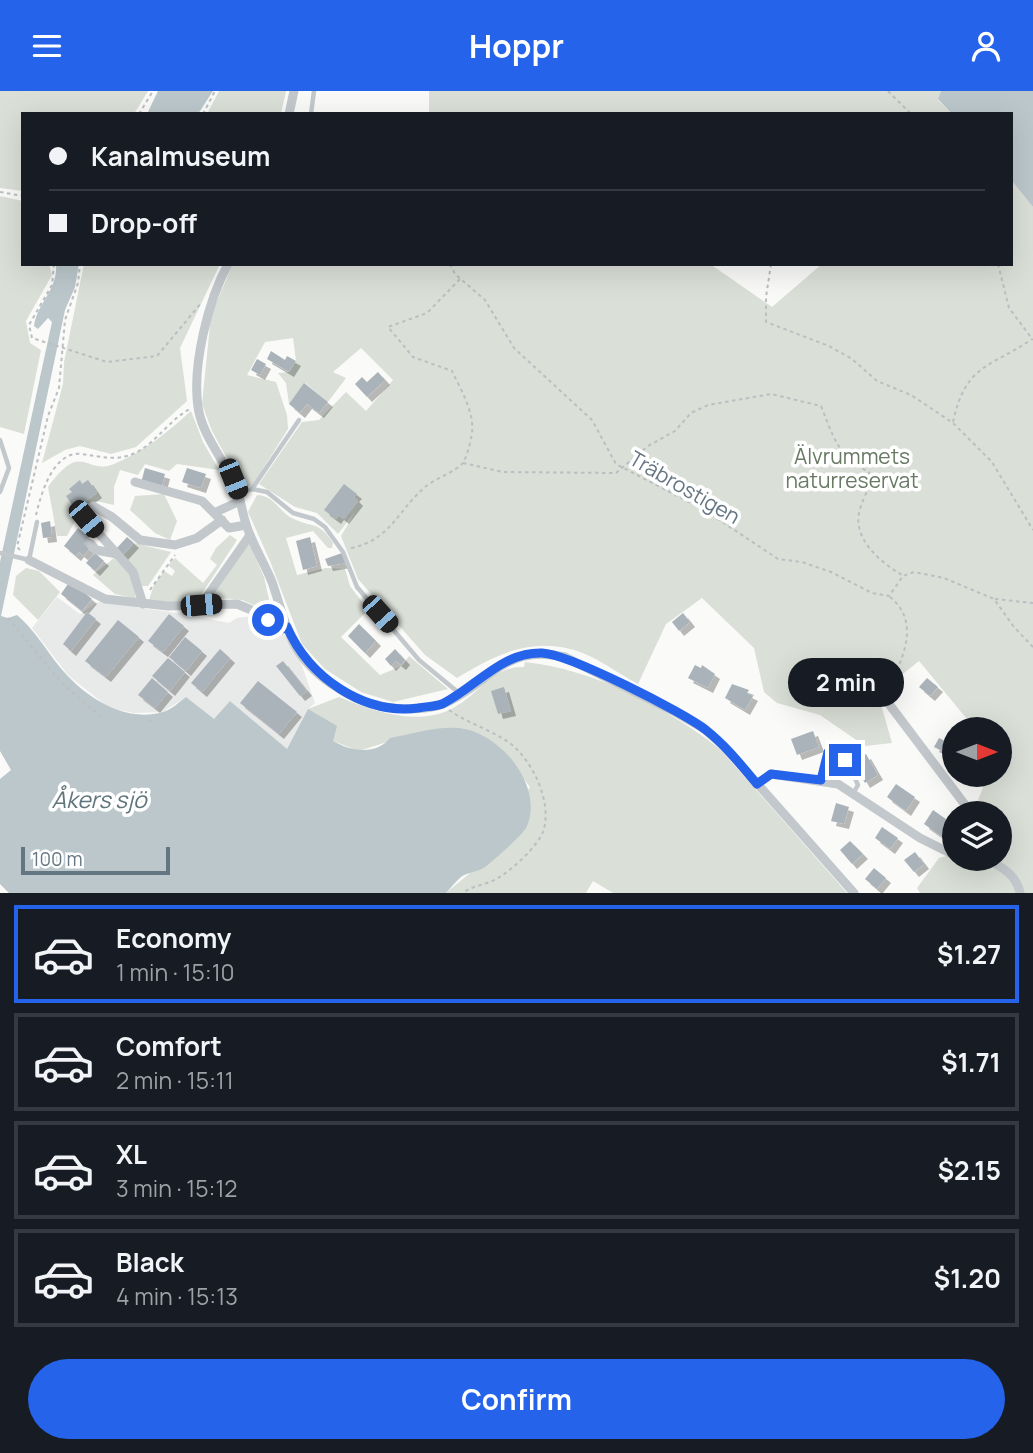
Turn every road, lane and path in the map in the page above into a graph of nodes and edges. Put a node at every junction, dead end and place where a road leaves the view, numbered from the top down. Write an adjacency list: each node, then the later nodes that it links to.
1 (153, 91): 6 (path)
2 (215, 91): 7 (path)
3 (293, 91): 8 (street)
4 (314, 91): 9 (lane)
5 (888, 91): 10 (path)
6 (140, 112)
7 (204, 112)
8 (289, 112)
9 (311, 112)
10 (909, 112)
11 (0, 192): 12 (path)
12 (21, 196)
13 (54, 266): 22 (path)
14 (80, 266): 22 (path)
15 (227, 266): 20 (street)
16 (452, 266): 19 (path, Träbrostigen)
17 (771, 266): 25 (path)
18 (998, 266): 21 (path)
19 (461, 278): 27 (path); 28 (path, Träbrostigen)
20 (213, 298): 22 (path); 23 (street)
21 (1032, 339): 25 (path)
22 (60, 346): 40 (path)
23 (197, 406): 32 (street); 34 (path)
24 (299, 420): 30 (lane)
25 (953, 423): 36 (path)
26 (0, 440): 31 (lane)
27 (463, 463): 28 (path); 41 (path)
28 (623, 468): 45 (path); 46 (path, Träbrostigen)
29 (135, 482): 33 (street)
30 (252, 489): 32 (lane); 41 (lane)
31 (0, 492)
32 (239, 497): 33 (street); 35 (street)
33 (219, 516): 35 (street); 39 (street)
34 (36, 521): 44 (lane)
35 (246, 525): 37 (street)
36 (1033, 530)
37 (250, 535): 50 (street); 52 (street)
38 (91, 544): 43 (street)
39 (184, 544): 43 (street); 49 (path)
40 (17, 547)
41 (342, 549): 54 (lane)
42 (1, 553): 44 (lane)
43 (117, 554): 49 (street)
44 (29, 560): 49 (street)
45 (903, 576): 46 (path); 47 (path)
46 (889, 596): 55 (path)
47 (994, 599): 48 (path); 53 (path)
48 (1033, 603)
49 (143, 604): 50 (street)
50 (201, 605): 52 (street)
51 (8, 618): 57 (path)
52 (287, 627): 56 (street)
53 (1033, 647)
54 (459, 693): 56 (street); 61 (street)
55 (883, 696): 63 (street)
56 (441, 705): 66 (path)
57 (102, 717)
58 (154, 719): 59 (path)
59 (149, 722)
60 (821, 780): 61 (street); 62 (street); 62 (lane)
61 (757, 784): 67 (street)
62 (854, 792): 64 (street)
63 (962, 801)
64 (942, 850)
65 (1006, 871): 68 (street)
66 (463, 893)
67 (854, 893)
68 (1020, 893)

